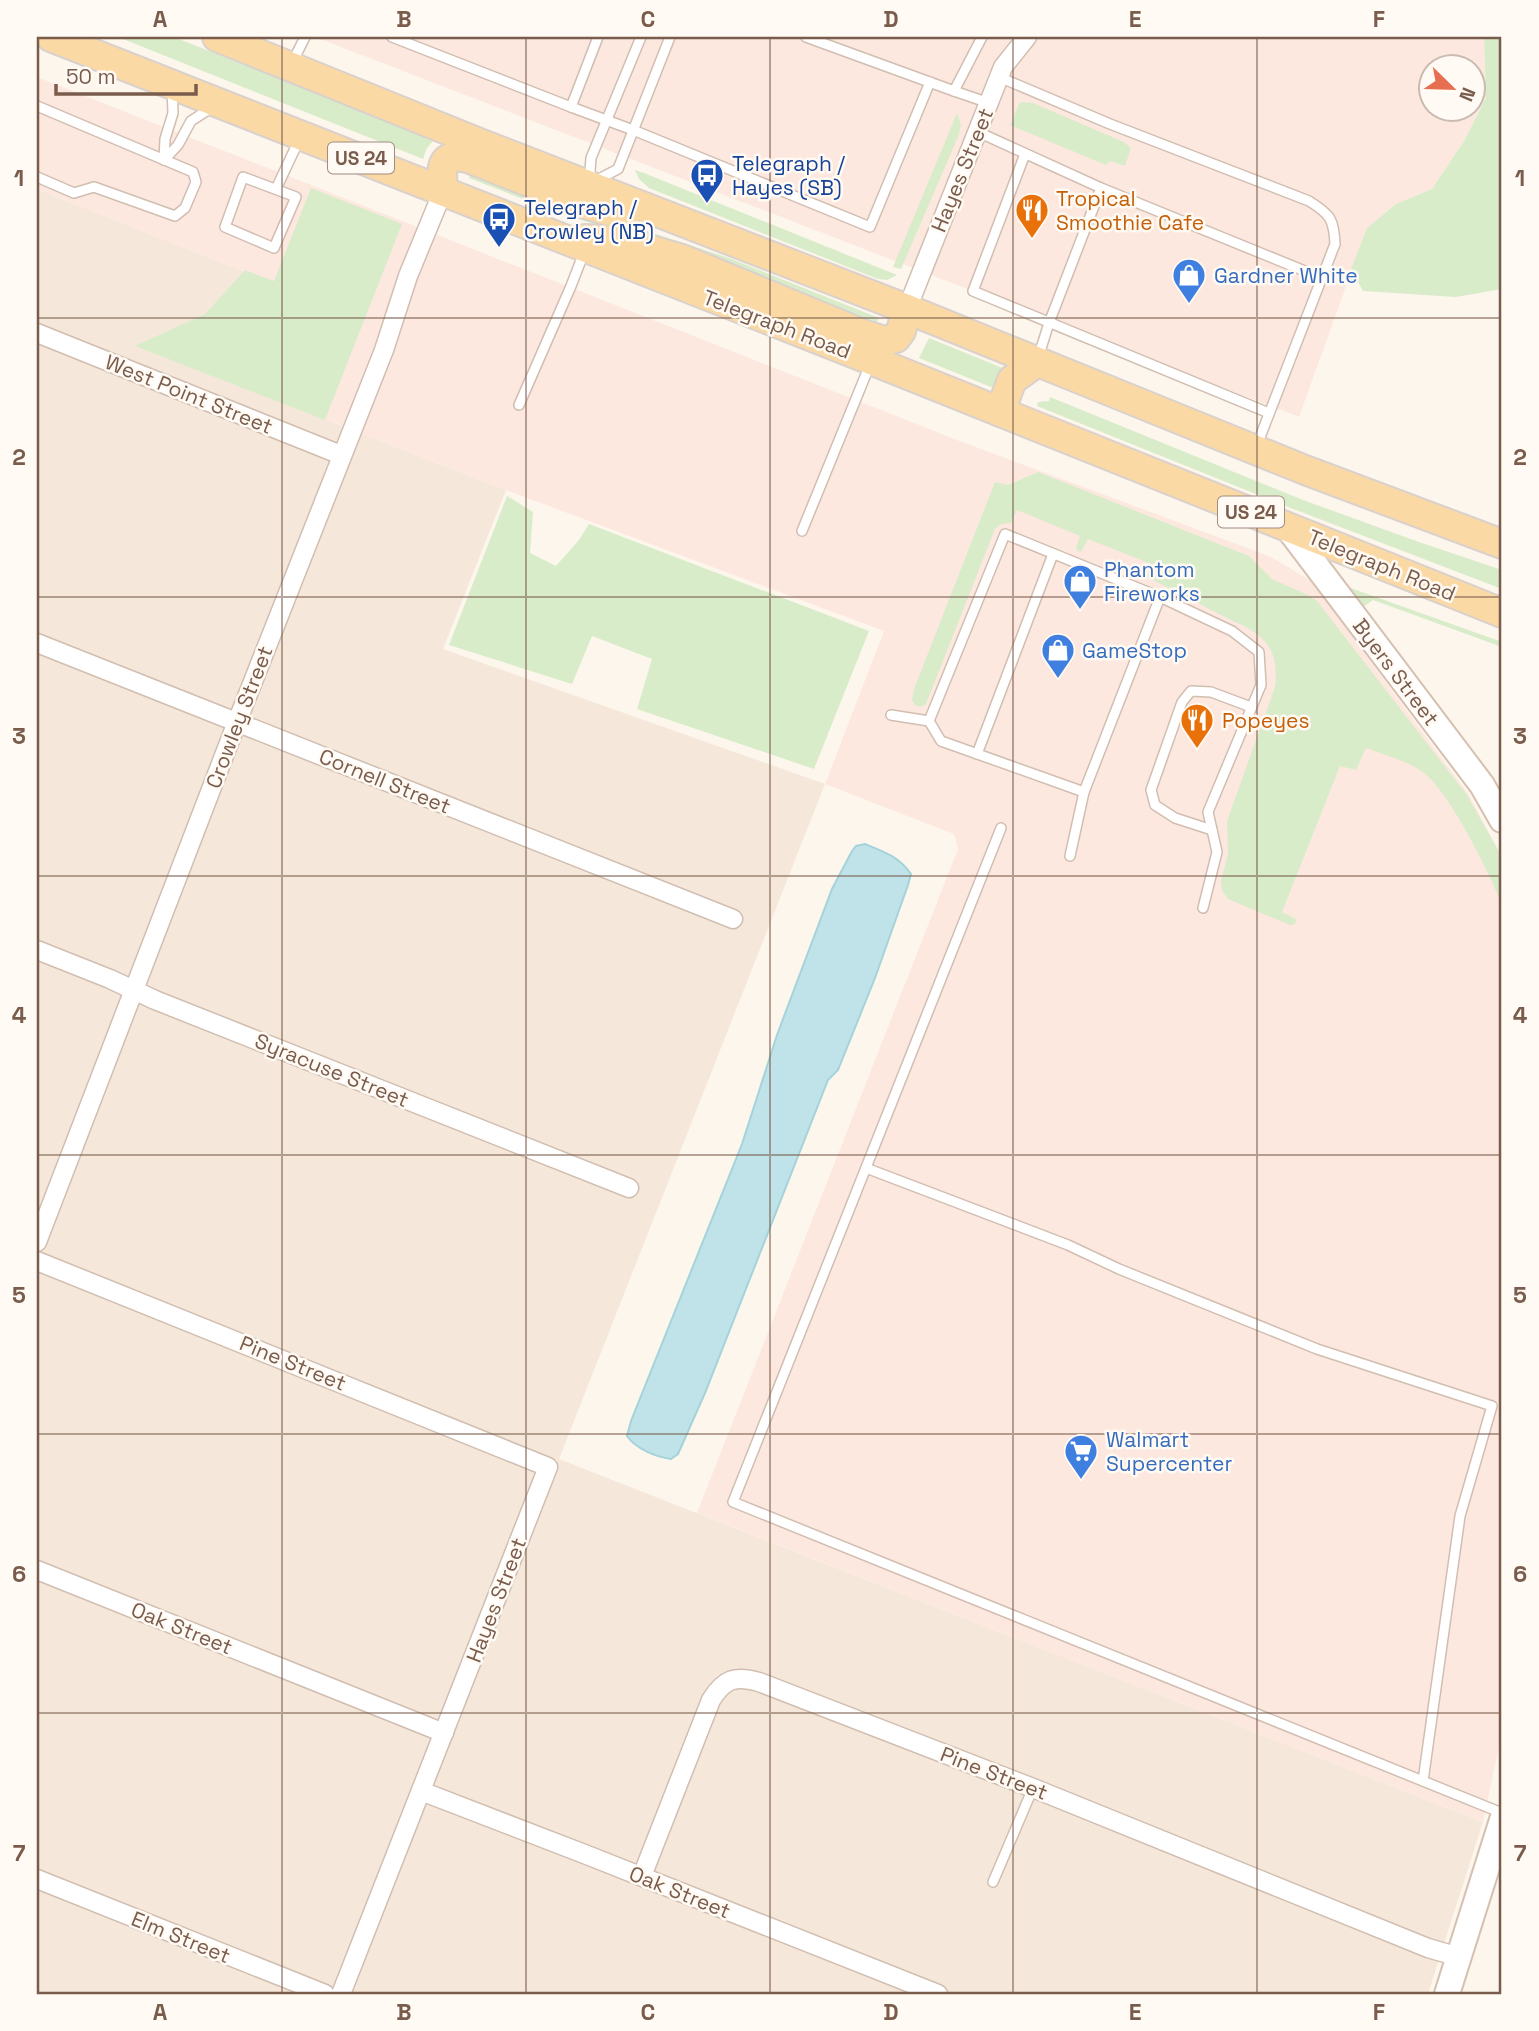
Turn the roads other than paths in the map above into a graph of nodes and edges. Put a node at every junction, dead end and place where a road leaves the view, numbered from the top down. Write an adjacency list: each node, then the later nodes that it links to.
1 (51, 37): 14 (main road, Telegraph Road / US 24)
2 (217, 37): 11 (main road)
3 (305, 37): 11 (lane)
4 (393, 37): 19 (lane)
5 (598, 37): 19 (lane)
6 (641, 37): 20 (lane)
7 (670, 37): 21 (lane)
8 (806, 37): 13 (lane)
9 (982, 37): 15 (lane)
10 (1027, 37): 12 (street, Hayes Street)
11 (291, 66): 27 (main road)
12 (999, 77): 17 (street, Hayes Street); 34 (lane)
13 (930, 82): 15 (lane); 21 (lane)
14 (172, 84): 16 (main road, Telegraph Road / US 24); 25 (lane)
15 (954, 91): 17 (lane)
16 (219, 102): 23 (main road, Telegraph Road / US 24); 25 (lane)
17 (989, 103): 22 (street, Hayes Street)
18 (37, 106): 25 (lane)
19 (571, 107): 20 (lane)
20 (606, 122): 21 (lane); 27 (lane)
21 (634, 130): 27 (lane)
22 (978, 132): 24 (lane); 35 (street, Hayes Street)
23 (301, 135): 29 (lane); 30 (main road, Telegraph Road / US 24)
24 (1025, 154): 28 (lane); 36 (lane)
25 (164, 160): 26 (lane)
26 (37, 177)
27 (589, 184): 31 (main road)
28 (1101, 188): 34 (lane); 36 (lane)
29 (276, 189): 29 (lane)
30 (443, 191): 31 (main road); 32 (main road, Telegraph Road / US 24); 44 (street, Crowley Street)
31 (676, 219): 35 (main road)
32 (559, 237): 33 (main road, Telegraph Road / US 24); 35 (main road)
33 (585, 248): 38 (main road, Telegraph Road / US 24); 40 (lane)
34 (1322, 278): 42 (lane)
35 (907, 309): 39 (main road)
36 (1049, 323): 39 (lane); 42 (lane)
37 (37, 332): 44 (street, West Point Street)
38 (871, 360): 41 (main road, Telegraph Road / US 24); 46 (lane)
39 (1037, 362): 41 (main road); 43 (main road)
40 (519, 405)
41 (1000, 412): 45 (main road, Telegraph Road / US 24)
42 (1269, 413): 43 (lane)
43 (1255, 450): 47 (main road)
44 (341, 455): 55 (street, Crowley Street)
45 (1287, 527): 50 (main road, Telegraph Road / US 24); 58 (street, Byers Street)
46 (802, 531)
47 (1502, 544)
48 (1053, 554): 49 (lane); 54 (lane); 56 (lane)
49 (1160, 597): 52 (lane); 57 (lane)
50 (1502, 613)
51 (37, 643): 55 (street, Cornell Street)
52 (1251, 707): 60 (lane); 60 (lane)
53 (891, 715): 54 (lane)
54 (929, 721): 56 (lane)
55 (237, 722): 63 (street, Cornell Street); 65 (street, Crowley Street)
56 (977, 754): 57 (lane)
57 (1084, 792): 61 (lane)
58 (1502, 820)
59 (1000, 828): 66 (lane)
60 (1212, 830): 62 (lane)
61 (1070, 856)
62 (1203, 908)
63 (733, 919)
64 (37, 950): 65 (street, Syracuse Street)
65 (134, 990): 67 (street, Syracuse Street); 68 (street, Crowley Street)
66 (866, 1168): 73 (lane); 73 (lane)
67 (629, 1188)
68 (37, 1242)
69 (37, 1261): 70 (street, Pine Street)
70 (548, 1467): 72 (street, Hayes Street)
71 (37, 1570): 72 (street, Oak Street)
72 (444, 1733): 75 (street, Hayes Street)
73 (1423, 1781): 76 (lane)
74 (1033, 1788): 78 (street, Pine Street); 80 (lane); 81 (street, Pine Street)
75 (421, 1791): 78 (street, Oak Street); 83 (street)
76 (1502, 1813)
77 (1502, 1819): 81 (street)
78 (642, 1876): 84 (street, Oak Street)
79 (37, 1879): 82 (street, Elm Street)
80 (993, 1882)
81 (1459, 1957): 85 (street)
82 (325, 1994)
83 (341, 1994)
84 (937, 1994)
85 (1447, 1994)

